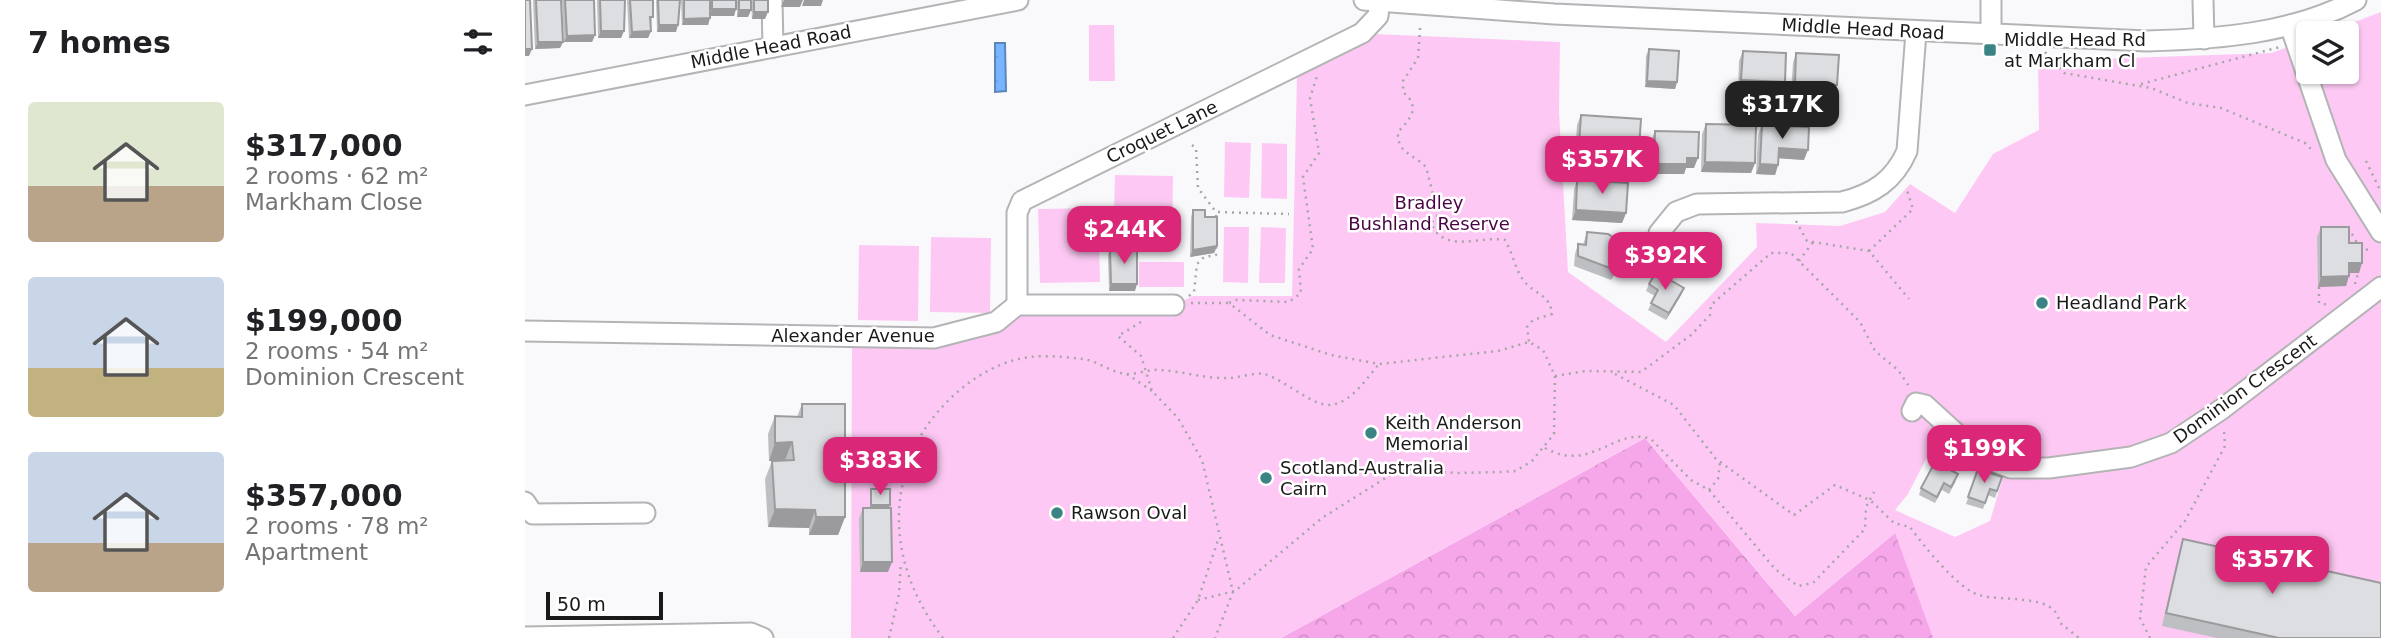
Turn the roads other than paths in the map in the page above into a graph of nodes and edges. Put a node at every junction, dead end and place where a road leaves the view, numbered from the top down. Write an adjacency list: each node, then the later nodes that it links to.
1 (772, 0): 11 (street)
2 (1018, 0): 11 (street, Middle Head Road)
3 (1375, 0): 8 (street, Middle Head Road); 16 (street, Croquet Lane)
4 (1991, 0): 9 (street)
5 (2203, 0): 10 (street)
6 (2356, 0): 7 (street, Middle Head Road)
7 (2290, 25): 10 (street, Middle Head Road); 14 (street)
8 (1916, 32): 9 (street, Middle Head Road); 13 (street)
9 (1991, 34): 10 (street, Middle Head Road)
10 (2204, 39)
11 (773, 47): 12 (street, Middle Head Road)
12 (525, 95)
13 (1659, 233)
14 (2380, 239)
15 (2381, 287): 19 (street, Dominion Crescent)
16 (1017, 305): 17 (street); 18 (street, Alexander Avenue)
17 (1174, 305)
18 (525, 331)
19 (1914, 407)
20 (525, 502): 21 (street)
21 (645, 513)
22 (757, 635): 23 (street)
23 (525, 637)

